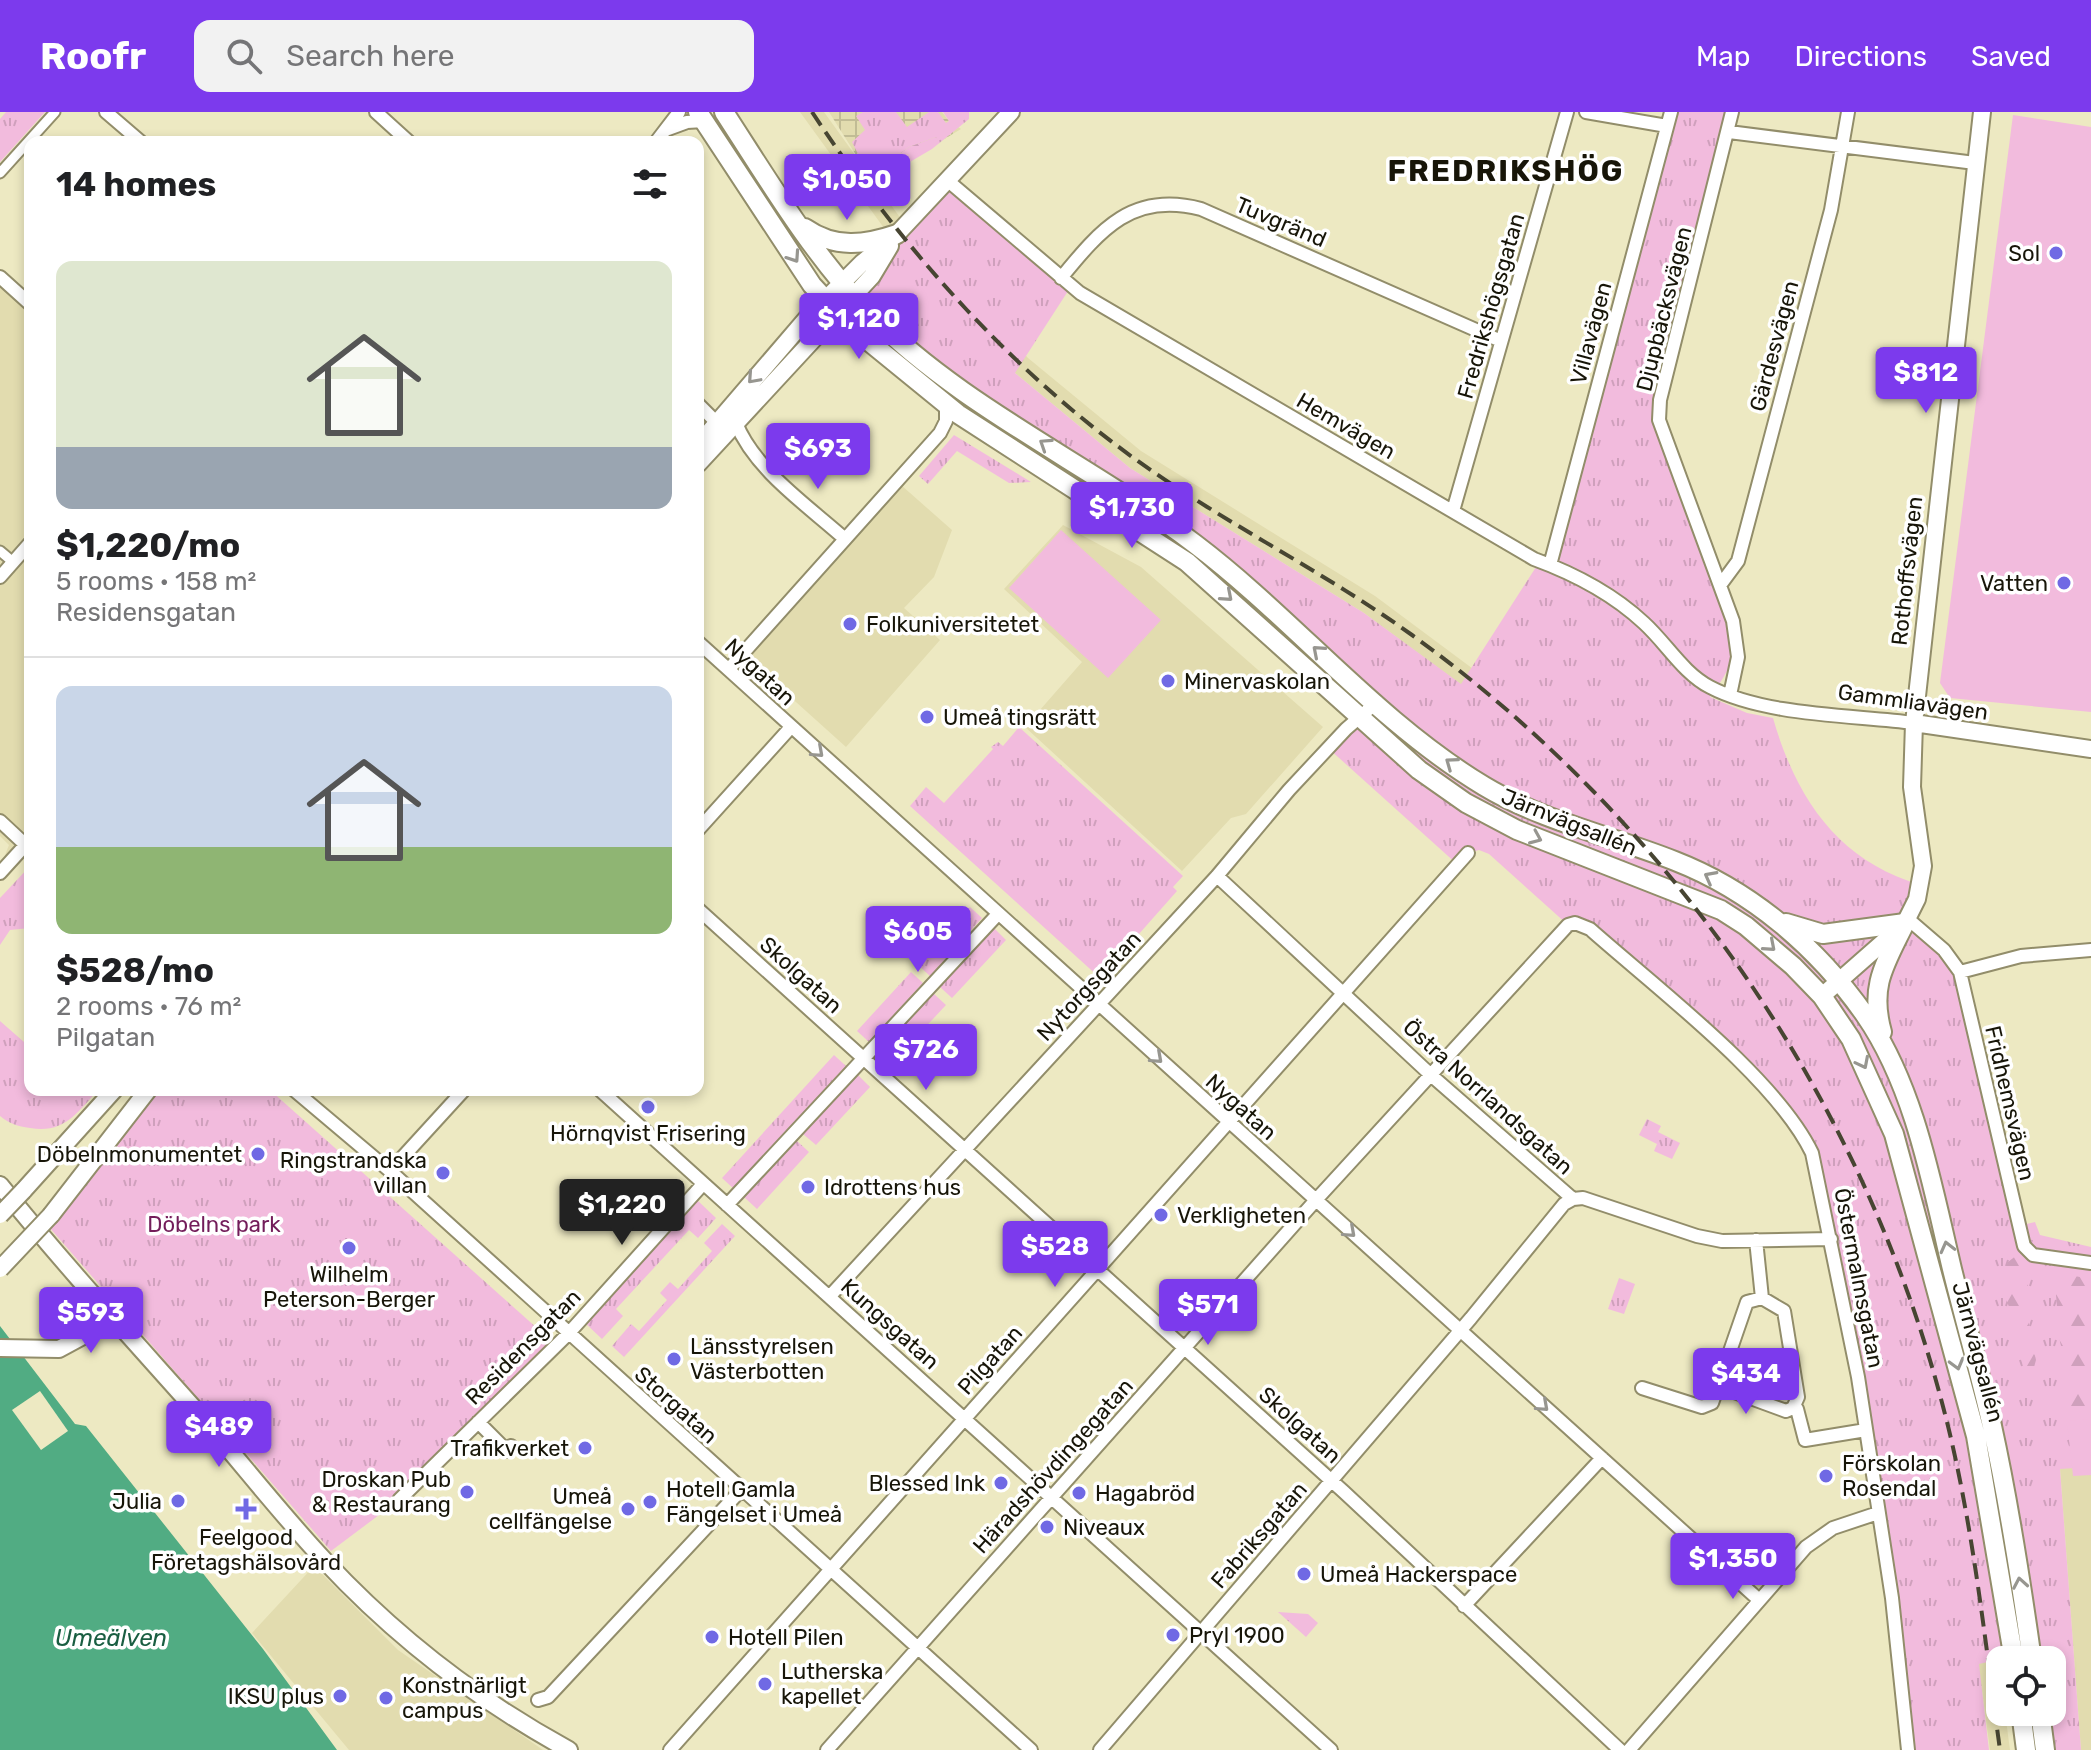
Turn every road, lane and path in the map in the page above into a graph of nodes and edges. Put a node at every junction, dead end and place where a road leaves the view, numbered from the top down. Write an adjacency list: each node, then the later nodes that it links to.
1 (55, 112): 17 (street)
2 (106, 112): 18 (street)
3 (376, 112): 19 (street)
4 (679, 112): 15 (street)
5 (724, 112): 26 (main road, Järnvägsallén)
6 (1011, 112): 25 (street)
7 (1567, 112): 33 (street, Fredrikshögsgatan)
8 (1586, 112): 14 (street)
9 (1671, 112): 14 (street, Villavägen)
10 (1732, 112): 16 (street, Djupbäcksvägen)
11 (1848, 112): 22 (street, Gärdesvägen)
12 (1982, 112): 23 (street, Rothoffsvägen)
13 (701, 116): 15 (street); 32 (main road, Järnvägsallén, one-way to 32)
14 (1667, 126): 45 (street, Villavägen)
15 (668, 129): 20 (street)
16 (1729, 132): 22 (street); 47 (street, Djupbäcksvägen)
17 (33, 136)
18 (134, 136)
19 (396, 136)
20 (662, 136)
21 (24, 146): 24 (street)
22 (1842, 146): 23 (street); 47 (street, Gärdesvägen)
23 (1975, 163): 53 (street, Rothoffsvägen)
24 (0, 173)
25 (947, 180): 27 (street); 29 (street, Hemvägen)
26 (793, 217): 27 (main road); 30 (main road, Järnvägsallén)
27 (897, 234): 30 (street)
28 (0, 277): 31 (street)
29 (1061, 278): 33 (street, Tuvgränd); 40 (street, Hemvägen)
30 (848, 289): 32 (street); 51 (main road, Järnvägsallén, one-way to 30)
31 (24, 297)
32 (831, 306): 34 (main road, Järnvägsallén); 36 (street, one-way to 36); 37 (street)
33 (1501, 341): 40 (street, Fredrikshögsgatan)
34 (946, 404): 41 (street); 52 (main road, Järnvägsallén, one-way to 52)
35 (704, 410): 36 (street)
36 (715, 421): 38 (street)
37 (736, 423): 39 (street); 41 (street)
38 (704, 437)
39 (704, 458)
40 (1453, 511): 45 (street, Hemvägen)
41 (845, 539): 49 (street)
42 (24, 550): 44 (street)
43 (0, 551): 44 (street)
44 (13, 562): 46 (street)
45 (1550, 565): 50 (street, Hemvägen)
46 (0, 577)
47 (1721, 584): 50 (street, Djupbäcksvägen)
48 (704, 647): 49 (street, Nygatan)
49 (729, 669): 54 (street, Nygatan)
50 (1730, 695): 53 (street, Gammliavägen)
51 (1377, 702): 52 (street, Nytorgsgatan); 65 (main road, Järnvägsallén, one-way to 51)
52 (1361, 718): 62 (street, Nytorgsgatan); 72 (main road, Järnvägsallén, one-way to 72)
53 (1914, 723): 55 (street, Gammliavägen); 66 (street, Rothoffsvägen)
54 (791, 727): 57 (street); 64 (street, Nygatan, one-way to 64)
55 (2091, 749)
56 (0, 821): 58 (street)
57 (704, 823)
58 (24, 840)
59 (24, 849): 61 (street)
60 (1468, 853): 71 (street, Pilgatan)
61 (0, 873)
62 (1217, 876): 71 (street, Östra Norrlandsgatan); 73 (street, Nytorgsgatan)
63 (704, 914): 75 (street, Skolgatan)
64 (998, 914): 73 (street, Nygatan); 75 (street)
65 (1775, 919): 66 (main road); 70 (main road, Järnvägsallén)
66 (1906, 921): 69 (street, Fridhemsvägen); 70 (street, Rothoffsvägen); 74 (main road)
67 (1568, 925): 76 (street, Häradshövdingegatan); 91 (street, Östermalmsgatan)
68 (2091, 950): 69 (street)
69 (1960, 972): 93 (street, Fridhemsvägen)
70 (1839, 981): 72 (street, Rothoffsvägen); 74 (main road, Järnvägsallén)
71 (1345, 993): 76 (street, Östra Norrlandsgatan); 82 (street, Pilgatan)
72 (1822, 996): 120 (main road, Järnvägsallén, one-way to 120)
73 (1099, 1006): 82 (street, Nygatan, one-way to 82); 83 (street, Nytorgsgatan)
74 (1889, 1056): 121 (main road, Järnvägsallén, one-way to 74)
75 (864, 1059): 83 (street, Skolgatan); 89 (street)
76 (1432, 1076): 87 (street, Östra Norrlandsgatan); 88 (street, Häradshövdingegatan)
77 (109, 1096): 90 (street, bridge)
78 (143, 1096): 94 (street, bridge)
79 (301, 1096): 84 (street, Storgatan)
80 (459, 1096): 84 (street)
81 (607, 1096): 85 (street, Kungsgatan)
82 (1229, 1123): 88 (street, Nygatan); 95 (street, Pilgatan)
83 (964, 1151): 95 (street, Skolgatan); 96 (street, Nytorgsgatan)
84 (390, 1171): 100 (street, Storgatan)
85 (703, 1184): 89 (street, Kungsgatan); 100 (street, Residensgatan)
86 (0, 1185): 98 (street)
87 (1573, 1199): 92 (street, Östra Norrlandsgatan); 99 (street, Fabriksgatan)
88 (1315, 1201): 99 (street, Nygatan, one-way to 99); 102 (street, Häradshövdingegatan)
89 (727, 1205): 96 (street, Kungsgatan)
90 (0, 1215)
91 (1831, 1239): 92 (street, Östra Norrlandsgatan); 108 (street, Östermalmsgatan)
92 (1756, 1240): 97 (street)
93 (2091, 1263)
94 (0, 1269)
95 (1097, 1269): 102 (street, Skolgatan); 106 (street, Pilgatan)
96 (830, 1296): 106 (street, Kungsgatan)
97 (1762, 1298): 103 (street); 105 (street)
98 (109, 1312): 101 (street); 126 (street)
99 (1460, 1331): 110 (street, Nygatan, one-way to 110); 111 (street, Fabriksgatan)
100 (568, 1334): 107 (street, Residensgatan); 112 (street, Storgatan)
101 (0, 1348)
102 (1184, 1348): 111 (street, Skolgatan); 113 (street, Häradshövdingegatan)
103 (1718, 1386): 104 (street); 105 (street)
104 (1642, 1388)
105 (1793, 1408): 108 (street)
106 (965, 1418): 113 (street, Kungsgatan); 116 (street, Pilgatan)
107 (478, 1422): 109 (street); 114 (street, Residensgatan)
108 (1866, 1430): 115 (street, Östermalmsgatan)
109 (511, 1446)
110 (1602, 1458): 117 (street, Nygatan); 118 (street)
111 (1332, 1481): 118 (street, Skolgatan); 119 (street, Fabriksgatan)
112 (741, 1490): 116 (street, Storgatan); 123 (street)
113 (1052, 1499): 119 (street, Kungsgatan); 122 (street, Häradshövdingegatan)
114 (399, 1500)
115 (1878, 1513): 117 (street); 134 (street, Östermalmsgatan)
116 (831, 1570): 122 (street, Storgatan); 127 (street, Pilgatan)
117 (1758, 1599): 133 (street)
118 (1464, 1606): 132 (street, Skolgatan)
119 (1201, 1633): 130 (street, Fabriksgatan); 131 (street, Kungsgatan)
120 (2012, 1646)
121 (2030, 1646)
122 (918, 1647): 128 (street, Häradshövdingegatan); 129 (street, Storgatan)
123 (538, 1700)
124 (2023, 1726): 135 (main road)
125 (2042, 1726): 136 (main road)
126 (569, 1750)
127 (670, 1750)
128 (827, 1750)
129 (1031, 1750)
130 (1100, 1750)
131 (1331, 1750)
132 (1620, 1750)
133 (1629, 1750)
134 (1908, 1750)
135 (2026, 1750)
136 (2045, 1750)

